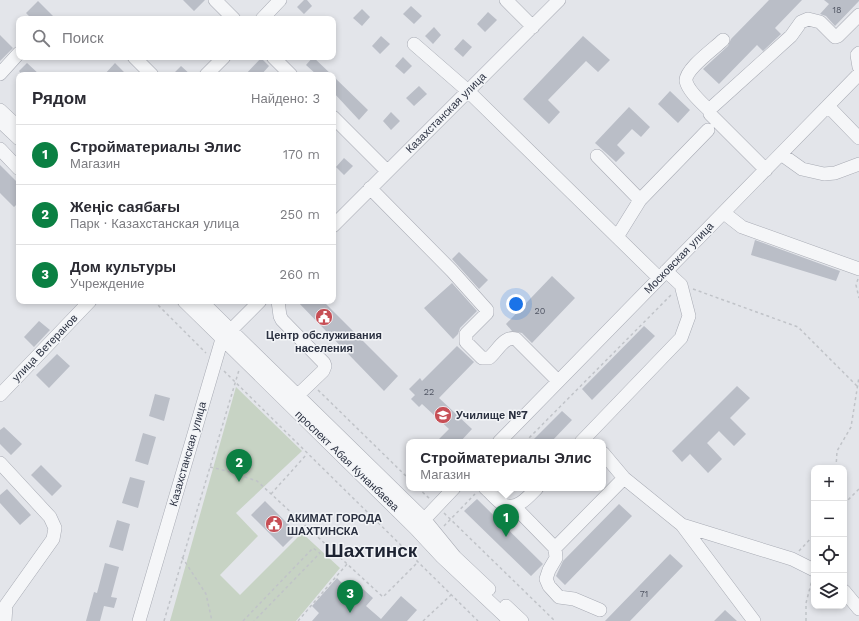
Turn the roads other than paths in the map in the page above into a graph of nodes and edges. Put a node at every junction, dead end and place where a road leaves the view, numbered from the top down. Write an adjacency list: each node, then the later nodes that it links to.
1 (215, 0): 6 (street)
2 (280, 0): 7 (street)
3 (506, 0): 8 (street)
4 (559, 0): 8 (street, Казахстанская улица)
5 (859, 15): 25 (street)
6 (231, 16)
7 (265, 16)
8 (533, 27): 22 (street, Казахстанская улица)
9 (723, 40): 25 (street)
10 (414, 44): 22 (street)
11 (859, 53): 16 (street)
12 (16, 56): 20 (street)
13 (137, 60): 17 (street)
14 (221, 60): 18 (street)
15 (276, 60): 19 (street)
16 (859, 67)
17 (149, 72)
18 (209, 72)
19 (288, 72)
20 (0, 74)
21 (859, 74): 23 (street, Московская улица)
22 (468, 92): 37 (street, Казахстанская улица); 43 (street)
23 (828, 106): 31 (street); 33 (street, Московская улица)
24 (0, 110): 28 (street)
25 (709, 110): 38 (street)
26 (336, 120): 37 (street)
27 (0, 121): 30 (street)
28 (16, 125)
29 (708, 130): 40 (street)
30 (16, 136)
31 (859, 138)
32 (0, 149): 36 (street)
33 (781, 154): 35 (street); 38 (street, Московская улица)
34 (596, 156): 40 (street)
35 (859, 164)
36 (16, 165)
37 (387, 170): 39 (street, Казахстанская улица)
38 (766, 170): 41 (street, Московская улица)
39 (370, 188): 42 (street, Казахстанская улица); 52 (street)
40 (640, 200): 43 (street)
41 (724, 213): 44 (street); 45 (street, Московская улица)
42 (336, 223)
43 (617, 237): 45 (street)
44 (859, 269)
45 (663, 275): 52 (street, Московская улица); 56 (street)
46 (87, 304): 54 (street, улица Ветеранов)
47 (188, 304): 51 (street, проспект Абая Кунанбаева)
48 (203, 304): 51 (street, проспект Абая Кунанбаева)
49 (257, 304): 51 (street)
50 (278, 304): 53 (street)
51 (227, 334): 53 (street, проспект Абая Кунанбаева); 64 (street, проспект Абая Кунанбаева); 72 (street, Казахстанская улица)
52 (558, 381): 55 (street, Московская улица)
53 (298, 395): 64 (street, проспект Абая Кунанбаева)
54 (0, 396)
55 (502, 439)
56 (588, 439)
57 (606, 457): 59 (street)
58 (0, 463): 71 (street)
59 (624, 478): 65 (street); 66 (street)
60 (451, 491): 64 (street)
61 (480, 491): 63 (street)
62 (534, 491): 63 (street)
63 (514, 506): 66 (street)
64 (420, 524): 73 (street, проспект Абая Кунанбаева); 74 (street, проспект Абая Кунанбаева)
65 (682, 525): 67 (street); 75 (street)
66 (555, 548): 70 (street)
67 (812, 573)
68 (847, 595): 69 (street)
69 (859, 609)
70 (600, 610)
71 (5, 621)
72 (139, 621)
73 (510, 621)
74 (522, 621)
75 (754, 621)

